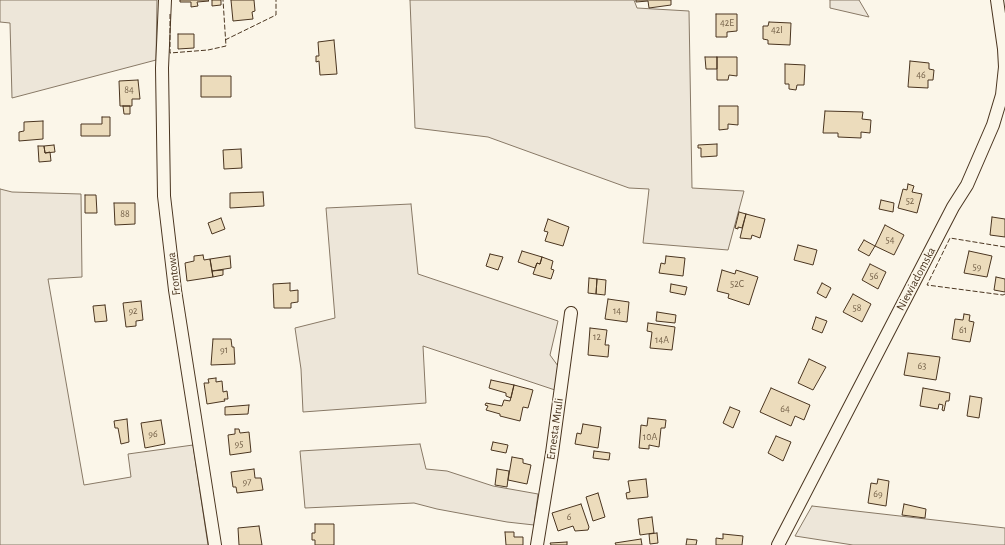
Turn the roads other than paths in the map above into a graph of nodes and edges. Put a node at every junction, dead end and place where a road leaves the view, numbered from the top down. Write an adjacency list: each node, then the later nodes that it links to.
1 (164, 0): 4 (street, Frontowa)
2 (997, 0): 6 (street, Niewiadomska)
3 (571, 313): 5 (street, Ernesta Mruli)
4 (215, 545)
5 (536, 545)
6 (778, 545)

